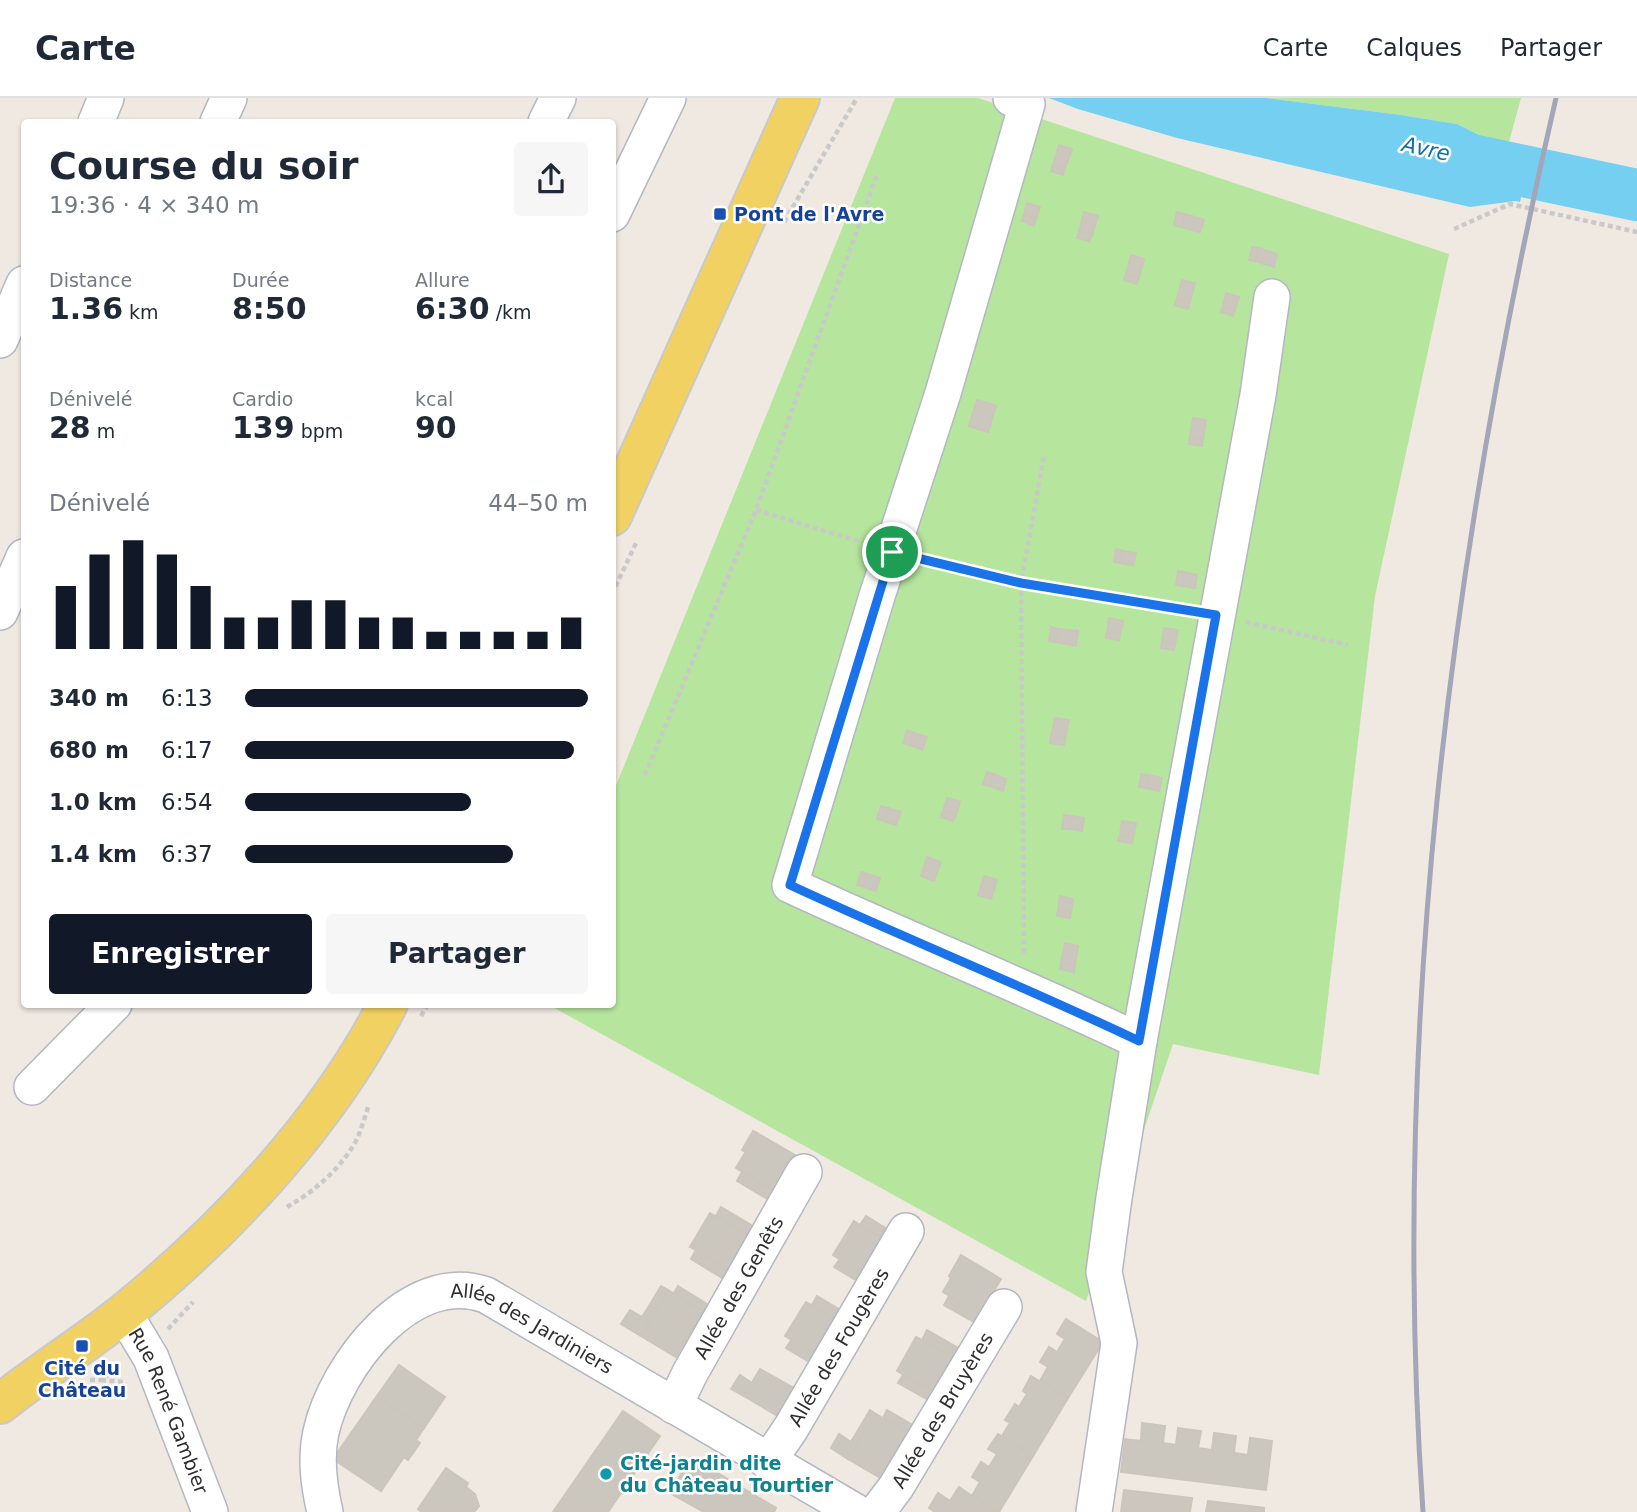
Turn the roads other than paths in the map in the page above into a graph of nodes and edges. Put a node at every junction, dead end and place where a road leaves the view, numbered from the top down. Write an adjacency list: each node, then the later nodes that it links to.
1 (106, 98): 7 (street)
2 (229, 98): 8 (street)
3 (558, 98): 9 (street)
4 (668, 98): 10 (street)
5 (800, 98): 14 (main road)
6 (1011, 98): 19 (street)
7 (97, 119)
8 (219, 119)
9 (548, 119)
10 (616, 206)
11 (21, 291): 13 (street)
12 (1272, 297): 19 (street)
13 (0, 340)
14 (616, 507)
15 (21, 564): 16 (street)
16 (0, 612)
17 (110, 1008): 20 (street)
18 (386, 1008): 24 (main road)
19 (1139, 1041): 32 (street)
20 (32, 1087)
21 (804, 1171): 26 (street, Allée des Genêts)
22 (906, 1231): 27 (street, Allée des Fougères)
23 (1004, 1307): 31 (street, Allée des Bruyères)
24 (124, 1313): 25 (main road); 28 (street, Rue René Gambier)
25 (0, 1404)
26 (674, 1406): 27 (street, Allée des Jardiniers); 29 (street, Allée des Jardiniers)
27 (768, 1462): 30 (street, Allée des Jardiniers)
28 (210, 1512)
29 (325, 1512)
30 (856, 1512)
31 (877, 1512)
32 (1094, 1512)

